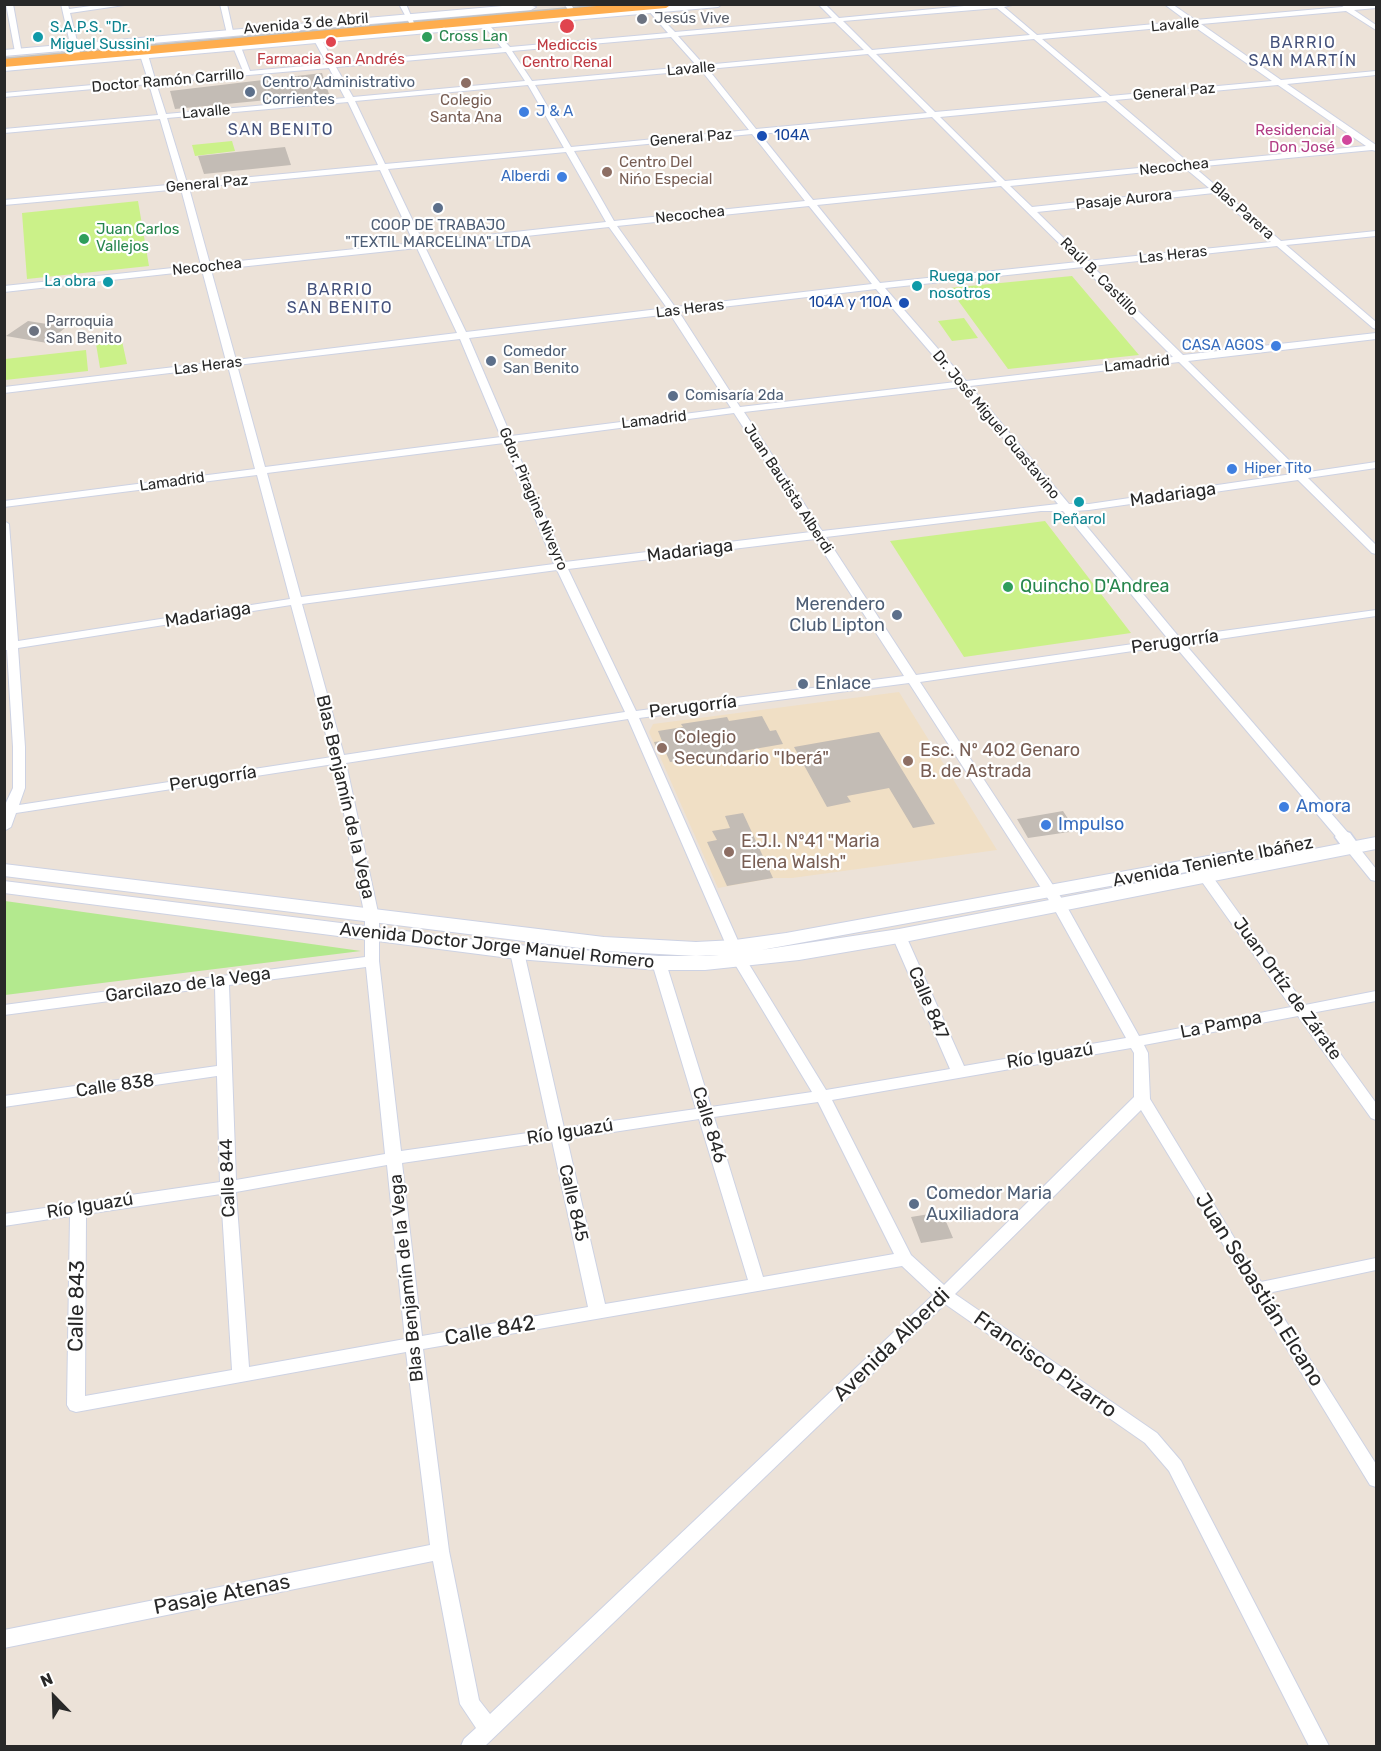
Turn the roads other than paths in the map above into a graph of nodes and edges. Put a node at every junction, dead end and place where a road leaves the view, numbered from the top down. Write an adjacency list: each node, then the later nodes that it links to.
1 (9, 4): 31 (street)
2 (128, 4): 15 (street)
3 (222, 4): 24 (street)
4 (402, 4): 21 (street)
5 (620, 4): 16 (highway, Avenida 3 de Abril)
6 (666, 4): 17 (highway, Avenida 3 de Abril)
7 (676, 4): 17 (highway)
8 (718, 4): 17 (main road, Avenida 3 de Abril)
9 (821, 4): 19 (street, Raúl B. Castillo)
10 (1013, 4): 13 (street, Doctor Ramón Carrillo)
11 (1167, 4): 20 (street)
12 (1341, 4): 18 (street)
13 (997, 5): 19 (street, Doctor Ramón Carrillo); 27 (street, Blas Parera)
14 (1377, 6): 18 (street, Lavalle)
15 (65, 8): 34 (street)
16 (570, 9): 17 (highway, Avenida 3 de Abril); 21 (highway, Avenida 3 de Abril); 22 (main road, Avenida 3 de Abril)
17 (646, 9): 26 (street, Dr. José Miguel Guastavino)
18 (1348, 9): 20 (street, Lavalle); 23 (street)
19 (840, 20): 26 (street, Doctor Ramón Carrillo); 33 (street, Raúl B. Castillo)
20 (1193, 23): 27 (street, Lavalle); 42 (street)
21 (413, 25): 22 (main road, Avenida 3 de Abril); 25 (highway, Avenida 3 de Abril); 29 (highway, Avenida 3 de Abril)
22 (487, 25): 30 (street, Juan Bautista Alberdi)
23 (1377, 28)
24 (231, 34): 25 (main road, Avenida 3 de Abril); 34 (main road, Avenida 3 de Abril)
25 (316, 34): 28 (main road, Avenida 3 de Abril); 29 (highway); 32 (highway); 34 (highway, Avenida 3 de Abril); 37 (street, Gdor. Piragine Niveyro)
26 (671, 35): 30 (street, Doctor Ramón Carrillo); 38 (street, Dr. José Miguel Guastavino)
27 (1036, 38): 33 (street, Lavalle); 45 (street, Blas Parera)
28 (237, 47): 32 (main road, Avenida 3 de Abril); 40 (street)
29 (146, 50): 32 (main road, Avenida 3 de Abril); 34 (highway, Avenida 3 de Abril); 41 (street, Blas Benjamín de la Vega)
30 (508, 50): 37 (street, Doctor Ramón Carrillo); 43 (street, Juan Bautista Alberdi)
31 (19, 52): 34 (main road, Avenida 3 de Abril); 35 (main road, Avenida 3 de Abril)
32 (171, 53)
33 (871, 53): 38 (street, Lavalle); 47 (street, Raúl B. Castillo)
34 (74, 54): 35 (highway, Avenida 3 de Abril); 36 (main road, Avenida 3 de Abril)
35 (4, 61): 36 (highway)
36 (28, 66)
37 (333, 66): 40 (street, Doctor Ramón Carrillo); 46 (street, Gdor. Piragine Niveyro)
38 (703, 68): 43 (street, Lavalle); 50 (street, Dr. José Miguel Guastavino)
39 (1377, 73): 42 (street, General Paz)
40 (248, 74): 41 (street, Doctor Ramón Carrillo)
41 (154, 82): 44 (street, Doctor Ramón Carrillo); 48 (street, Blas Benjamín de la Vega)
42 (1279, 83): 45 (street, General Paz); 51 (street)
43 (531, 84): 46 (street, Lavalle); 52 (street, Juan Bautista Alberdi)
44 (4, 95)
45 (1107, 98): 47 (street, General Paz); 53 (street, Blas Parera)
46 (350, 99): 48 (street, Lavalle); 54 (street, Gdor. Piragine Niveyro)
47 (932, 114): 50 (street, General Paz); 55 (street, Raúl B. Castillo)
48 (164, 116): 49 (street, Lavalle); 56 (street, Blas Benjamín de la Vega)
49 (4, 130)
50 (753, 132): 52 (street, General Paz); 59 (street, Dr. José Miguel Guastavino)
51 (1376, 147): 53 (street, Necochea)
52 (567, 150): 54 (street, General Paz); 61 (street, Juan Bautista Alberdi)
53 (1188, 165): 55 (street, Necochea); 57 (street, Blas Parera)
54 (382, 167): 56 (street, General Paz); 63 (street, Gdor. Piragine Niveyro)
55 (1005, 183): 59 (street, Necochea); 60 (street, Raúl B. Castillo)
56 (184, 186): 58 (street, General Paz); 66 (street, Blas Benjamín de la Vega)
57 (1217, 190): 60 (street, Pasaje Aurora); 64 (street, Blas Parera)
58 (4, 203)
59 (809, 203): 61 (street, Necochea); 67 (street, Dr. José Miguel Guastavino)
60 (1031, 210): 65 (street, Raúl B. Castillo)
61 (611, 223): 63 (street, Necochea); 69 (street, Juan Bautista Alberdi)
62 (1377, 233): 64 (street, Las Heras)
63 (418, 244): 66 (street, Necochea); 71 (street, Gdor. Piragine Niveyro)
64 (1280, 244): 65 (street, Las Heras); 70 (street, Blas Parera)
65 (1087, 264): 67 (street, Las Heras); 73 (street, Raúl B. Castillo)
66 (204, 268): 68 (street, Necochea); 74 (street, Blas Benjamín de la Vega)
67 (878, 286): 69 (street, Las Heras); 75 (street, Dr. José Miguel Guastavino)
68 (4, 289)
69 (673, 311): 71 (street, Las Heras); 77 (street, Juan Bautista Alberdi)
70 (1377, 326)
71 (463, 335): 74 (street, Las Heras); 78 (street, Gdor. Piragine Niveyro)
72 (1377, 336): 73 (street, Lamadrid)
73 (1180, 359): 75 (street, Lamadrid); 81 (street, Raúl B. Castillo)
74 (231, 363): 76 (street, Las Heras); 80 (street, Blas Benjamín de la Vega)
75 (962, 382): 77 (street, Lamadrid); 83 (street, Dr. José Miguel Guastavino)
76 (4, 390)
77 (737, 410): 78 (street, Lamadrid); 85 (street, Juan Bautista Alberdi)
78 (508, 439): 80 (street, Lamadrid); 87 (street, Gdor. Piragine Niveyro)
79 (1377, 465): 81 (street, Madariaga)
80 (262, 470): 82 (street, Lamadrid); 88 (street, Blas Benjamín de la Vega)
81 (1300, 477): 83 (street, Madariaga); 86 (street, Raúl B. Castillo)
82 (4, 504)
83 (1065, 508): 85 (street, Madariaga); 90 (street, Dr. José Miguel Guastavino)
84 (4, 524): 91 (street)
85 (818, 536): 87 (street, Madariaga); 92 (street, Juan Bautista Alberdi)
86 (1377, 551)
87 (561, 566): 88 (street, Madariaga); 93 (street, Gdor. Piragine Niveyro)
88 (296, 601): 91 (street, Madariaga); 96 (street, Blas Benjamín de la Vega)
89 (1377, 613): 90 (street, Perugorría)
90 (1177, 642): 92 (street, Perugorría); 100 (street, Dr. José Miguel Guastavino)
91 (8, 646): 94 (street)
92 (914, 679): 93 (street, Perugorría); 106 (street, Juan Bautista Alberdi)
93 (632, 715): 96 (street, Perugorría); 110 (street, Gdor. Piragine Niveyro)
94 (19, 747): 95 (street); 97 (street)
95 (4, 750)
96 (339, 760): 97 (street, Perugorría); 107 (street, Blas Benjamín de la Vega)
97 (8, 811): 98 (street)
98 (4, 827)
99 (1377, 831): 100 (main road, Avenida Teniente Ibáñez)
100 (1348, 842): 101 (main road, Avenida Teniente Ibáñez); 103 (main road, Avenida Teniente Ibáñez); 104 (street, Dr. José Miguel Guastavino)
101 (1377, 843)
102 (4, 870): 107 (main road, Avenida Doctor Jorge Manuel Romero)
103 (1201, 871): 106 (main road, Avenida Teniente Ibáñez); 116 (street, Juan Ortíz de Zárate)
104 (1377, 877)
105 (4, 887): 107 (main road, Avenida Doctor Jorge Manuel Romero)
106 (1055, 899): 108 (main road, Avenida Doctor Jorge Manuel Romero); 110 (main road, Avenida Doctor Jorge Manuel Romero); 117 (street)
107 (372, 926): 109 (main road, Avenida Doctor Jorge Manuel Romero); 110 (main road, Avenida Doctor Jorge Manuel Romero); 111 (street, Blas Benjamín de la Vega)
108 (899, 936): 110 (main road, Avenida Doctor Jorge Manuel Romero); 119 (street, Calle 847)
109 (518, 952): 112 (main road, Avenida Doctor Jorge Manuel Romero); 125 (street, Calle 845)
110 (738, 954): 112 (main road, Avenida Doctor Jorge Manuel Romero); 120 (street, Francisco Pizarro)
111 (372, 961): 113 (street, Garcilazo de la Vega); 126 (street, Blas Benjamín de la Vega)
112 (659, 963): 123 (street, Calle 846)
113 (222, 980): 115 (street, Garcilazo de la Vega); 118 (street, Calle 844)
114 (1377, 996): 116 (street, La Pampa)
115 (4, 1010)
116 (1302, 1010): 117 (street, La Pampa); 124 (street, Juan Ortíz de Zárate)
117 (1135, 1042): 119 (street, Río Iguazú); 121 (street)
118 (225, 1070): 122 (street, Calle 838); 127 (street, Calle 844)
119 (958, 1071): 120 (street, Río Iguazú)
120 (822, 1096): 123 (street, Río Iguazú); 130 (street, Francisco Pizarro)
121 (1142, 1100): 133 (street, Juan Sebastián Elcano); 134 (street, Avenida Alberdi)
122 (4, 1102)
123 (705, 1112): 125 (street, Río Iguazú); 132 (street, Calle 846)
124 (1377, 1114)
125 (557, 1134): 126 (street, Río Iguazú); 135 (street, Calle 845)
126 (394, 1158): 127 (street, Río Iguazú); 136 (street, Blas Benjamín de la Vega)
127 (228, 1187): 128 (street, Río Iguazú); 137 (street, Calle 844)
128 (78, 1208): 129 (street, Río Iguazú); 138 (street, Calle 843)
129 (4, 1220)
130 (905, 1259): 132 (street, Calle 842); 134 (street, Francisco Pizarro)
131 (1377, 1264): 133 (street)
132 (758, 1286): 135 (street, Calle 842)
133 (1257, 1289): 139 (street, Juan Sebastián Elcano)
134 (944, 1295): 142 (street, Avenida Alberdi); 144 (street, Francisco Pizarro)
135 (598, 1312): 136 (street, Calle 842)
136 (414, 1344): 137 (street, Calle 842); 140 (street, Blas Benjamín de la Vega)
137 (241, 1375): 138 (street, Calle 842)
138 (76, 1405)
139 (1377, 1479)
140 (440, 1551): 141 (street, Pasaje Atenas); 142 (street, Blas Benjamín de la Vega)
141 (4, 1639)
142 (489, 1729): 143 (street, Avenida Alberdi)
143 (471, 1746)
144 (1318, 1746)

